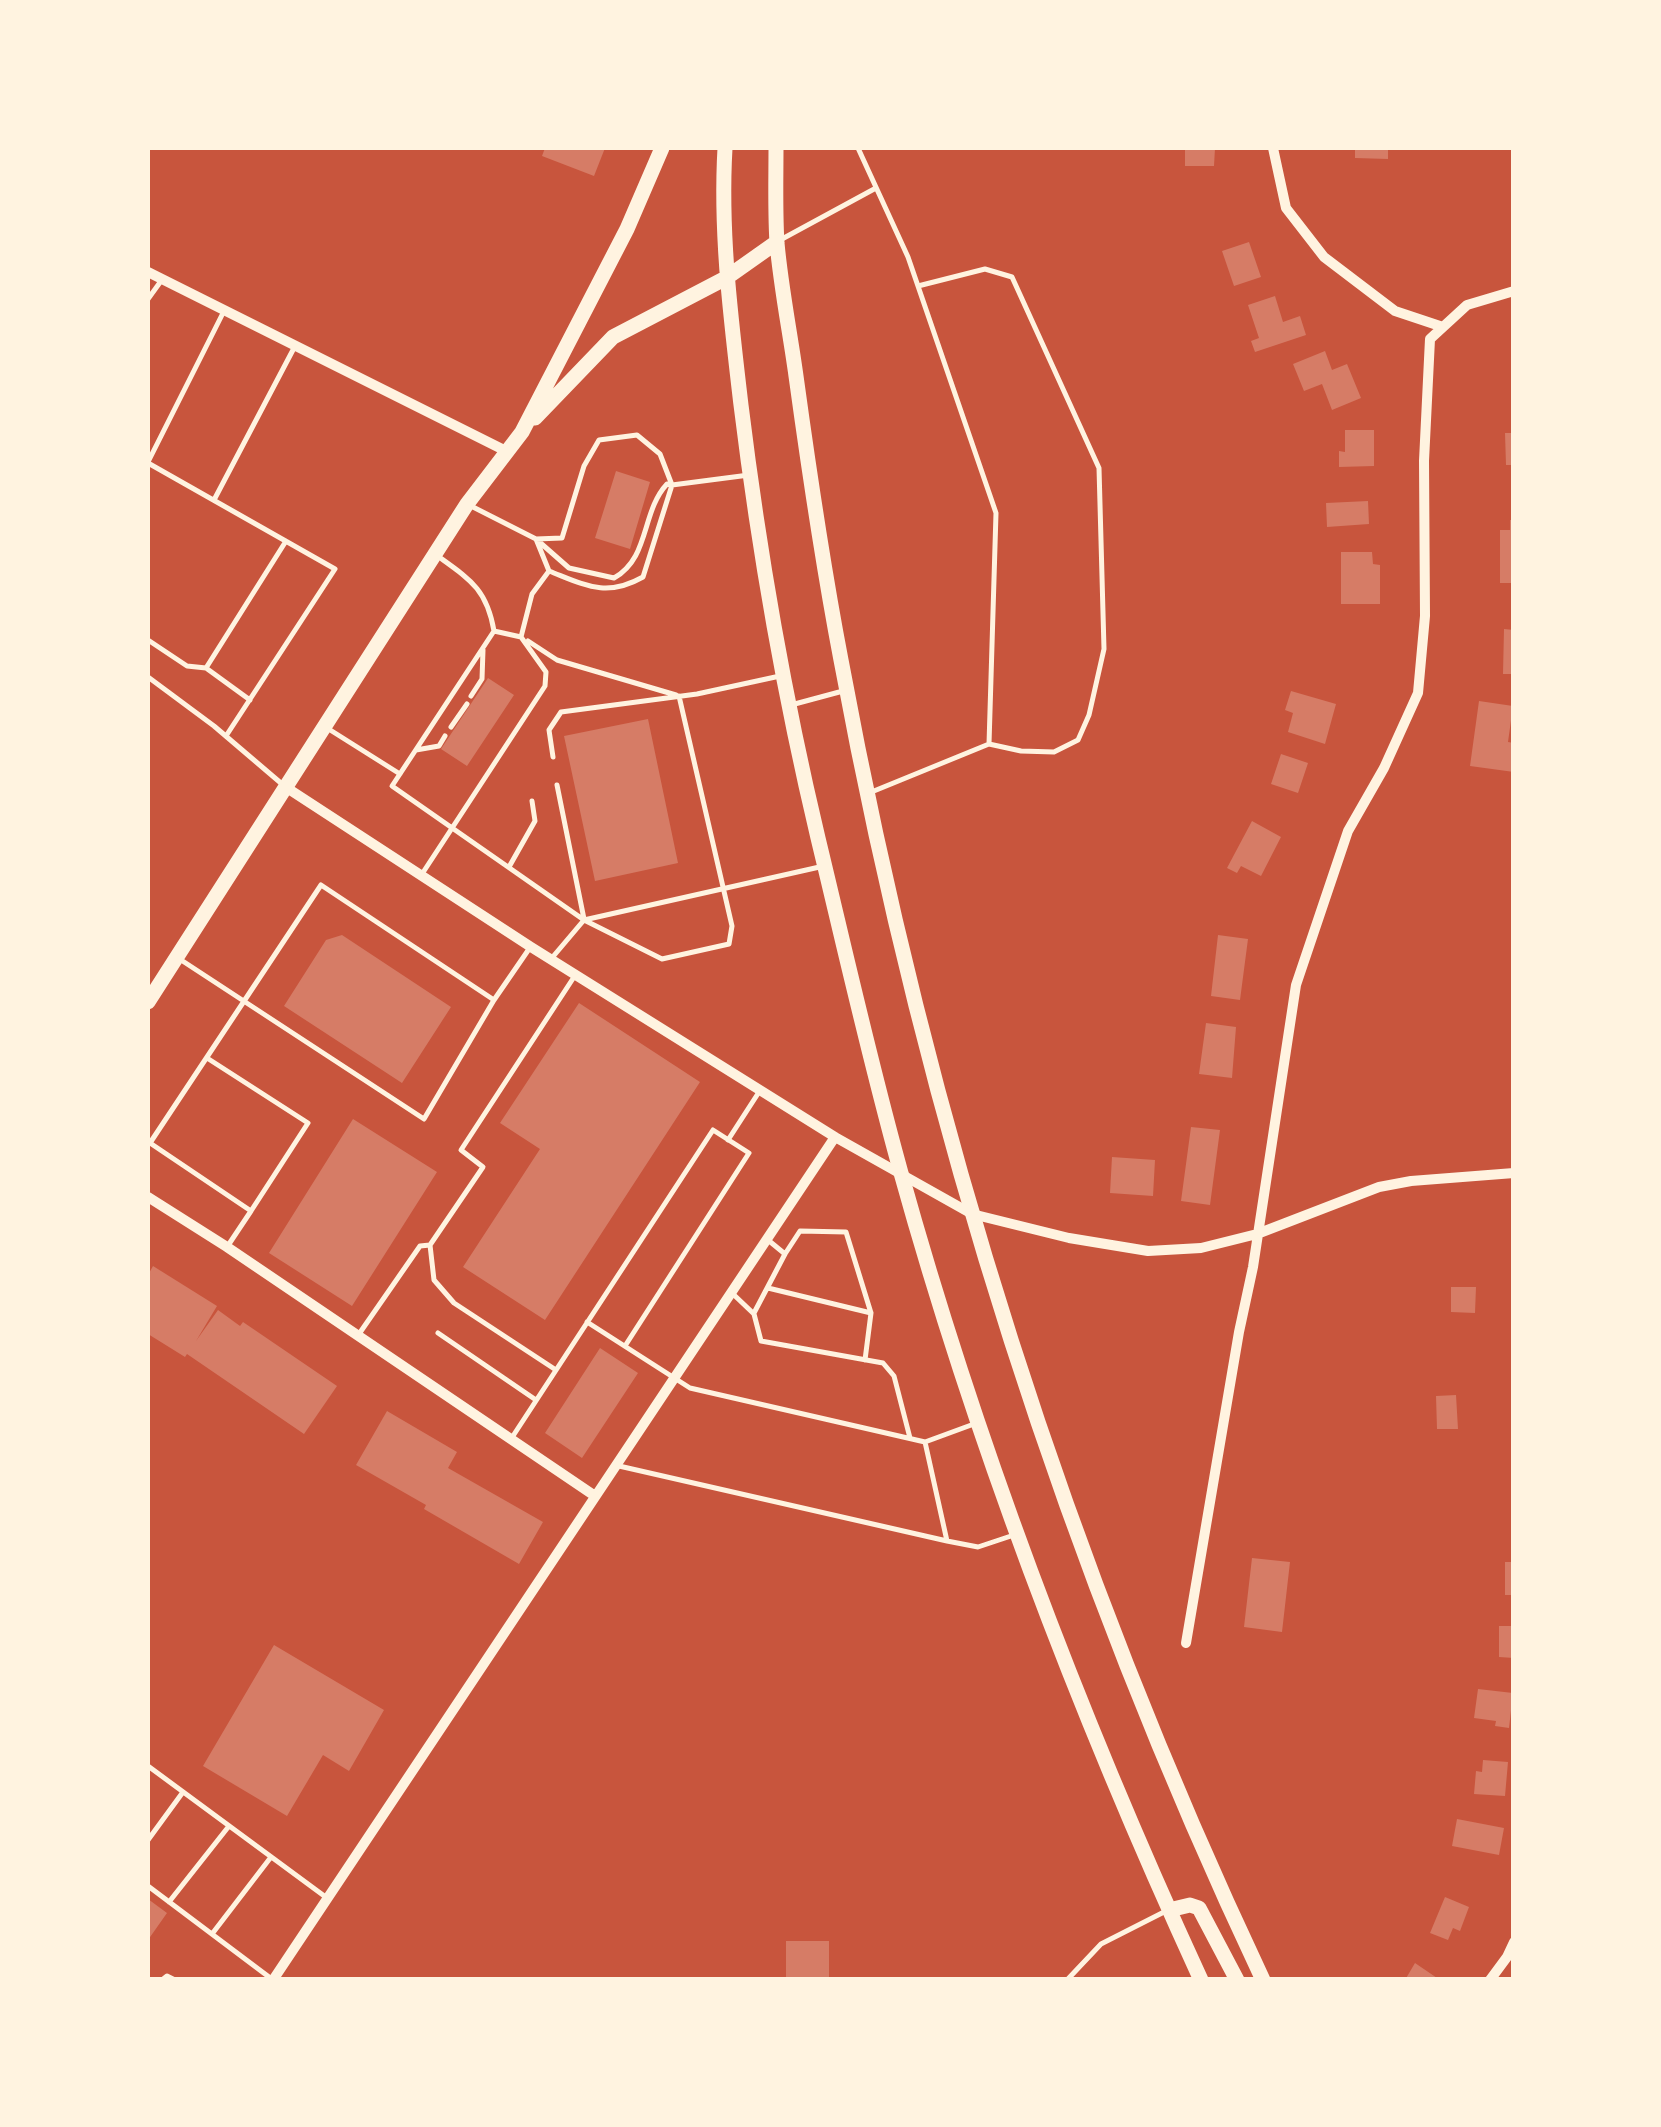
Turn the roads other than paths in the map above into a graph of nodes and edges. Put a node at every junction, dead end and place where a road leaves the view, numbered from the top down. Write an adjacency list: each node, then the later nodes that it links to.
1 (662, 148): 17 (main road)
2 (725, 148): 9 (main road)
3 (776, 148): 7 (main road)
4 (858, 148): 6 (lane)
5 (1273, 148): 15 (street)
6 (876, 188): 7 (lane); 11 (lane)
7 (777, 242): 9 (main road); 35 (main road)
8 (148, 272): 10 (street)
9 (726, 278): 17 (main road); 20 (main road)
10 (162, 280): 13 (lane); 14 (street)
11 (918, 286): 45 (lane); 45 (lane)
12 (1514, 291): 15 (street)
13 (148, 299)
14 (224, 311): 16 (street); 19 (lane)
15 (1443, 327): 76 (street)
16 (296, 346): 18 (street); 22 (lane)
17 (522, 432): 18 (main road)
18 (506, 451): 23 (main road)
19 (148, 462): 22 (lane)
20 (750, 475): 21 (lane); 33 (main road)
21 (672, 485): 24 (lane); 24 (lane); 27 (lane)
22 (214, 500): 25 (lane)
23 (467, 504): 24 (lane); 26 (main road)
24 (536, 539): 27 (lane)
25 (286, 541): 32 (lane); 38 (lane)
26 (434, 554): 28 (lane); 41 (main road)
27 (550, 571): 29 (lane)
28 (494, 631): 29 (lane); 31 (lane)
29 (521, 637): 37 (lane); 53 (lane)
30 (148, 640): 32 (lane)
31 (484, 647): 36 (lane); 46 (lane)
32 (206, 668): 38 (lane)
33 (782, 675): 37 (lane); 40 (main road)
34 (148, 678): 43 (lane)
35 (846, 690): 40 (lane); 51 (main road)
36 (472, 696)
37 (679, 696): 47 (lane); 57 (lane)
38 (250, 700): 43 (lane)
39 (467, 704): 42 (lane)
40 (787, 706): 54 (main road)
41 (323, 726): 48 (lane); 50 (main road)
42 (451, 727)
43 (226, 736): 50 (lane)
44 (445, 736): 46 (lane)
45 (989, 744): 51 (lane)
46 (416, 750): 48 (lane)
47 (553, 757)
48 (400, 774): 53 (lane)
49 (557, 784): 58 (lane)
50 (284, 786): 56 (street); 60 (main road)
51 (866, 794): 75 (main road)
52 (532, 801): 55 (lane)
53 (452, 828): 55 (lane); 56 (lane)
54 (825, 866): 57 (lane); 72 (main road)
55 (509, 868): 58 (lane)
56 (422, 874): 59 (street)
57 (723, 888): 58 (lane); 58 (lane)
58 (584, 920): 61 (lane)
59 (530, 946): 61 (street); 63 (lane)
60 (176, 956): 64 (main road); 65 (lane)
61 (552, 960): 62 (street)
62 (576, 974): 67 (street); 78 (lane)
63 (494, 1000): 65 (lane); 65 (lane)
64 (148, 1002)
65 (244, 1002): 66 (lane)
66 (207, 1058): 70 (lane); 74 (lane)
67 (760, 1090): 68 (street); 69 (lane)
68 (835, 1137): 72 (street); 77 (street)
69 (728, 1140): 85 (lane); 88 (lane)
70 (149, 1142): 74 (lane)
71 (1514, 1173): 76 (street)
72 (901, 1175): 75 (street); 93 (main road)
73 (148, 1197): 79 (street)
74 (251, 1211): 79 (lane)
75 (972, 1214): 76 (street); 119 (main road)
76 (1258, 1234): 101 (street)
77 (766, 1239): 80 (lane); 82 (street)
78 (430, 1245): 87 (lane); 90 (lane)
79 (227, 1247): 87 (street)
80 (784, 1254): 81 (lane); 83 (lane)
81 (768, 1288): 83 (lane); 84 (lane)
82 (730, 1292): 84 (lane); 91 (street)
83 (871, 1313): 89 (lane)
84 (754, 1314): 89 (lane)
85 (587, 1322): 88 (lane); 90 (lane)
86 (438, 1333): 92 (lane)
87 (357, 1335): 95 (street)
88 (625, 1346): 91 (lane)
89 (865, 1360): 94 (lane)
90 (556, 1370): 92 (lane)
91 (674, 1378): 94 (lane); 97 (street)
92 (536, 1400): 95 (lane)
93 (979, 1422): 96 (lane); 99 (main road)
94 (910, 1438): 96 (lane)
95 (511, 1439): 98 (street)
96 (925, 1442): 100 (lane)
97 (616, 1466): 98 (street); 100 (lane)
98 (595, 1496): 108 (street)
99 (1017, 1534): 100 (lane); 110 (main road)
100 (947, 1541)
101 (1186, 1643)
102 (148, 1766): 103 (lane)
103 (183, 1792): 104 (lane); 105 (lane)
104 (230, 1826): 106 (lane); 109 (lane)
105 (148, 1840)
106 (271, 1856): 108 (lane); 111 (lane)
107 (148, 1886): 109 (lane)
108 (328, 1898): 115 (street)
109 (170, 1902): 111 (lane)
110 (1169, 1910): 116 (lane); 117 (main road); 118 (main road)
111 (212, 1934): 115 (lane)
112 (1514, 1942): 120 (street)
113 (162, 1980): 114 (lane)
114 (175, 1980)
115 (273, 1980)
116 (1066, 1980)
117 (1201, 1980)
118 (1237, 1980)
119 (1263, 1980)
120 (1490, 1980)

